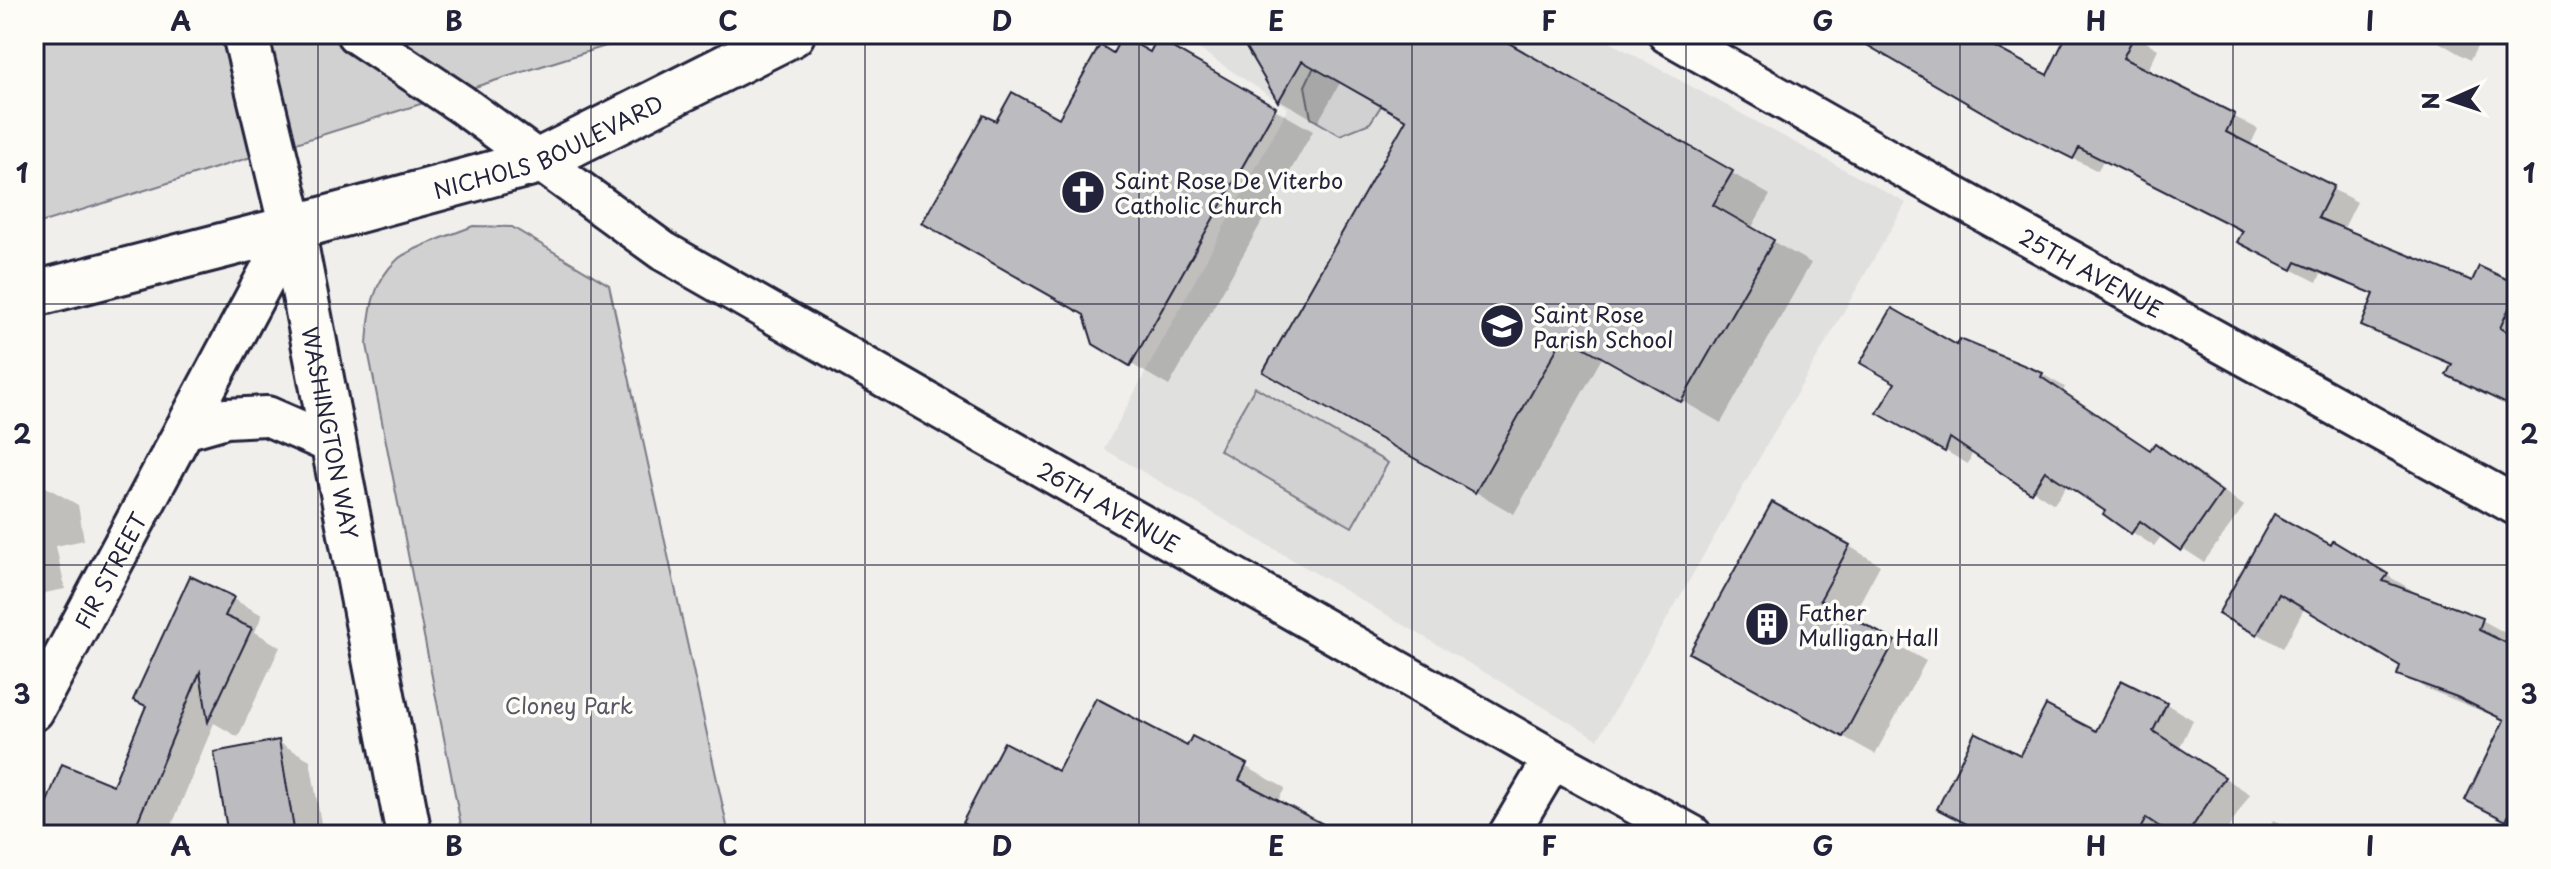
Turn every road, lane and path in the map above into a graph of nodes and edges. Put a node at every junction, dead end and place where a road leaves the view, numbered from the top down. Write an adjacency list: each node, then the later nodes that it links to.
1 (245, 34): 6 (main road, WASHINGTON WAY)
2 (356, 34): 5 (street)
3 (792, 34): 5 (main road, NICHOLS BOULEVARD)
4 (1668, 34): 10 (street, 25TH AVENUE)
5 (539, 161): 6 (main road, NICHOLS BOULEVARD); 12 (street, 26TH AVENUE)
6 (292, 228): 7 (main road, NICHOLS BOULEVARD); 8 (street, FIR STREET); 9 (main road, WASHINGTON WAY)
7 (34, 294)
8 (184, 430): 9 (street); 11 (street, FIR STREET)
9 (334, 445): 13 (main road, WASHINGTON WAY)
10 (2517, 506)
11 (34, 711)
12 (1553, 759): 14 (street); 15 (street, 26TH AVENUE)
13 (409, 835)
14 (1508, 835)
15 (1692, 835)

